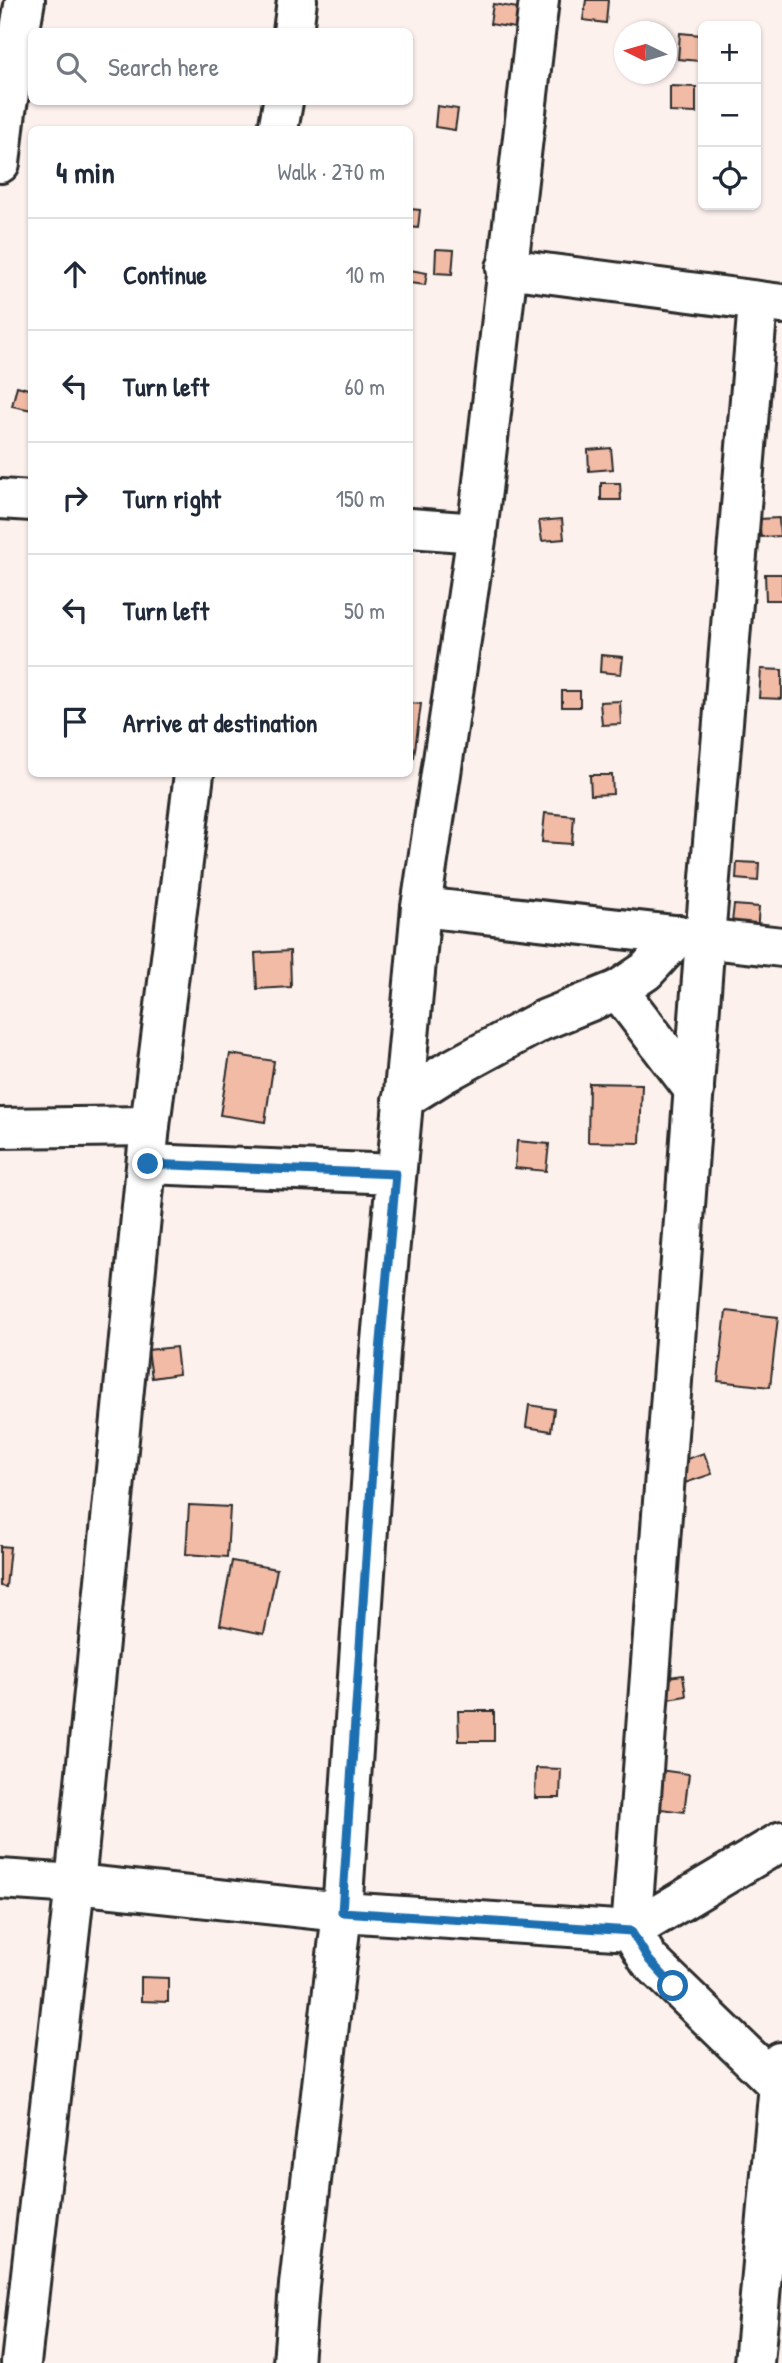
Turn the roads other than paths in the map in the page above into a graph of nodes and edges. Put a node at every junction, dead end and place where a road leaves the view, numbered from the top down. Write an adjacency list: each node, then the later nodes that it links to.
1 (25, 0): 6 (street)
2 (298, 0): 4 (street)
3 (539, 0): 9 (street)
4 (294, 28)
5 (282, 105): 7 (street)
6 (3, 110): 8 (street)
7 (279, 126)
8 (0, 163)
9 (506, 268): 10 (street); 14 (street)
10 (770, 303): 17 (street)
11 (0, 499): 12 (street)
12 (28, 501)
13 (413, 528): 14 (street)
14 (477, 533): 16 (street)
15 (194, 777): 22 (street)
16 (421, 906): 17 (street); 21 (street)
17 (692, 936): 18 (street); 19 (street); 20 (street)
18 (782, 947)
19 (618, 990): 20 (street); 21 (street)
20 (694, 1090): 30 (street)
21 (402, 1100): 25 (street)
22 (150, 1126): 23 (street); 24 (street)
23 (0, 1128)
24 (148, 1164): 25 (street); 28 (street)
25 (396, 1174): 29 (street)
26 (782, 1841): 30 (street)
27 (0, 1880): 28 (street)
28 (75, 1884): 29 (street); 33 (street)
29 (342, 1912): 30 (street); 34 (street)
30 (631, 1931): 31 (street)
31 (780, 2070): 32 (street)
32 (774, 2226): 35 (street)
33 (20, 2363)
34 (293, 2363)
35 (754, 2363)

